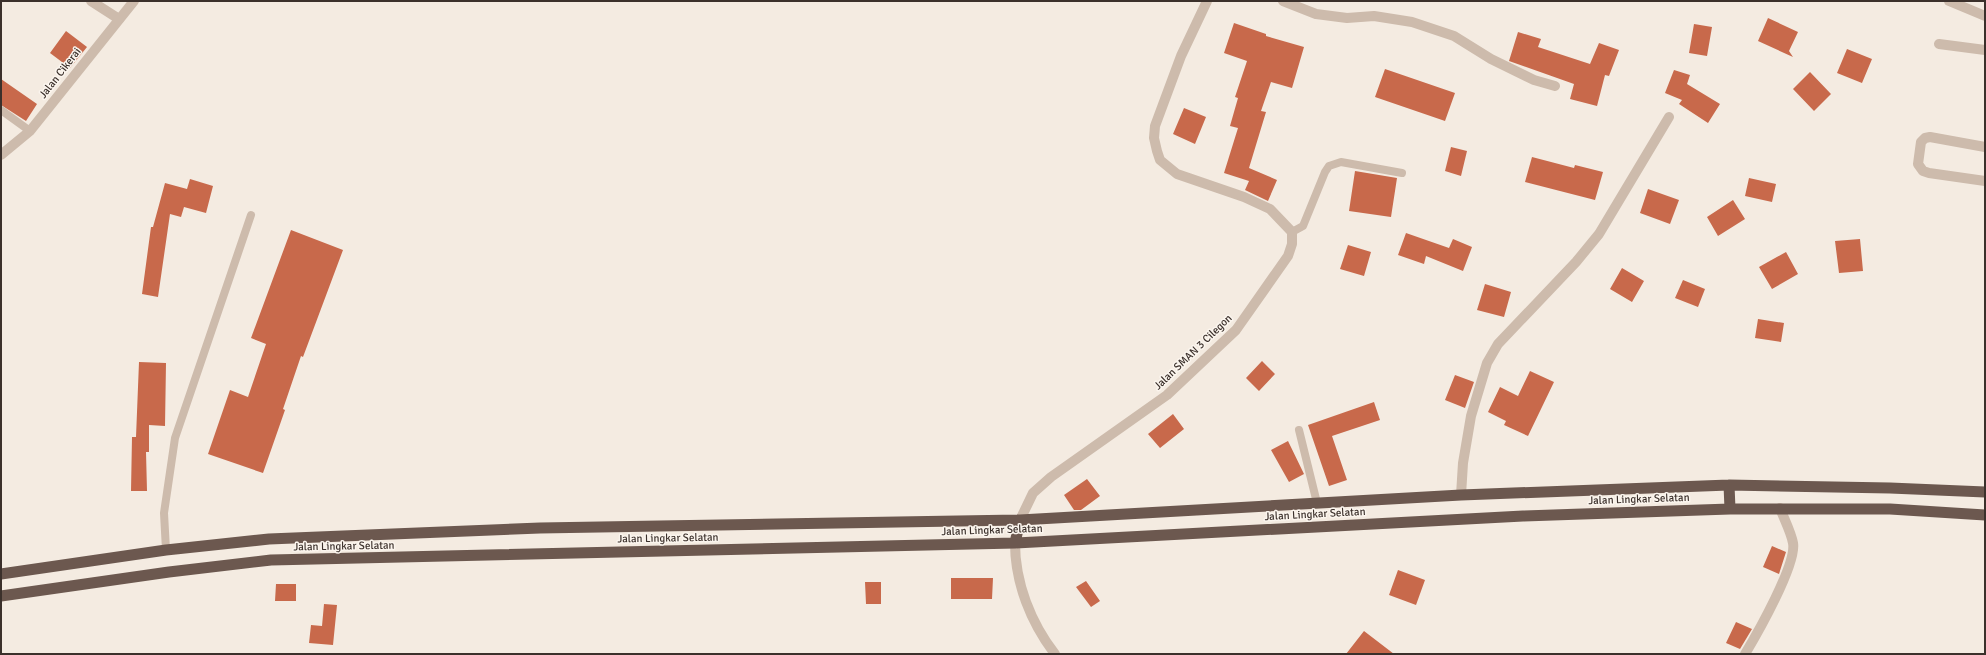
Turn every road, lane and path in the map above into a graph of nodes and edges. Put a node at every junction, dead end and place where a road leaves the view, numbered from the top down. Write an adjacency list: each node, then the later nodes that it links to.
1 (91, 1): 7 (street)
2 (134, 1): 7 (street, Jalan Cikerai)
3 (1207, 1): 19 (street)
4 (1283, 1): 10 (street)
5 (1949, 1): 6 (street)
6 (1985, 16)
7 (118, 19): 13 (street, Jalan Cikerai)
8 (1940, 44): 9 (street)
9 (1985, 50)
10 (1555, 86)
11 (1, 110): 13 (lane)
12 (1669, 117): 23 (street)
13 (30, 131): 15 (street, Jalan Cikerai)
14 (1985, 147): 17 (street)
15 (1, 155)
16 (1402, 173): 19 (lane)
17 (1985, 181)
18 (251, 215): 30 (lane)
19 (1292, 232): 28 (street, Jalan SMAN 3 Cilegon)
20 (1299, 430): 24 (lane)
21 (1729, 485): 22 (highway, Jalan Lingkar Selatan); 23 (highway, Jalan Lingkar Selatan); 26 (highway)
22 (1985, 492)
23 (1461, 495): 24 (highway, Jalan Lingkar Selatan)
24 (1317, 503): 28 (highway, Jalan Lingkar Selatan)
25 (1780, 508): 26 (highway, Jalan Lingkar Selatan); 27 (highway, Jalan Lingkar Selatan); 34 (street)
26 (1730, 509): 29 (highway, Jalan Lingkar Selatan)
27 (1985, 515)
28 (1020, 520): 29 (highway); 30 (highway, Jalan Lingkar Selatan)
29 (1015, 543): 32 (highway, Jalan Lingkar Selatan); 33 (street)
30 (166, 550): 31 (highway, Jalan Lingkar Selatan)
31 (1, 574)
32 (1, 596)
33 (1055, 654)
34 (1745, 654)

